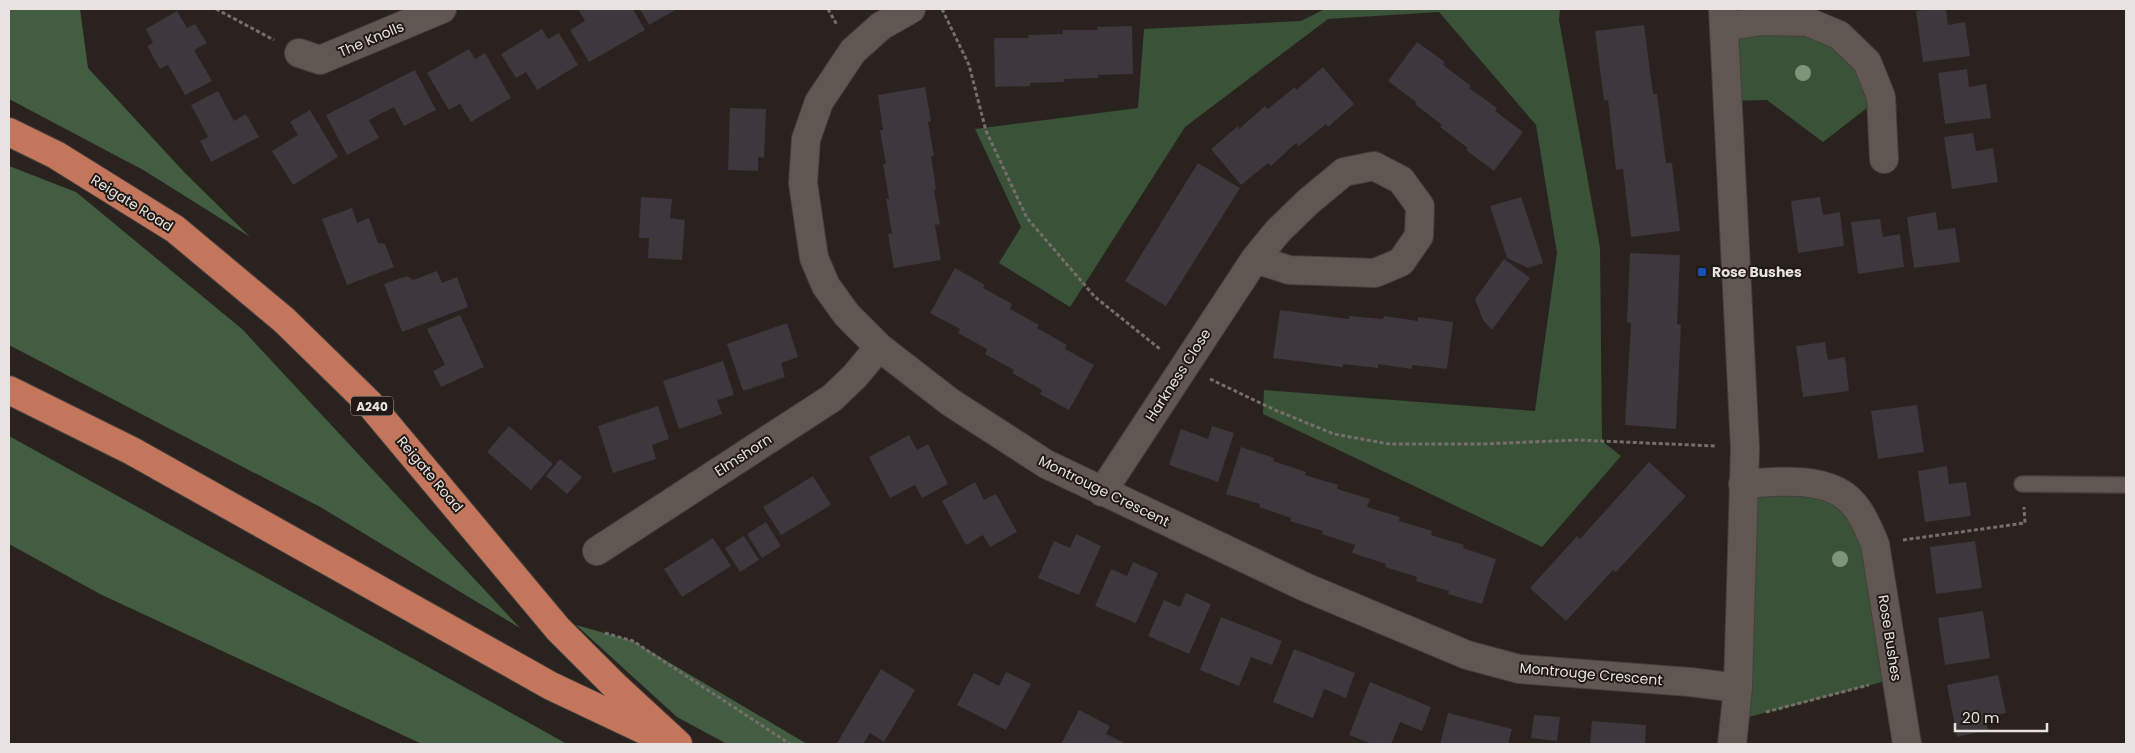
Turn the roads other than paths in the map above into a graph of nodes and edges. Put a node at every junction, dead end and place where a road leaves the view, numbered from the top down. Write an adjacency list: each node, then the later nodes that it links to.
1 (442, 9): 4 (street, The Knolls)
2 (911, 9): 8 (street, Montrouge Crescent)
3 (1724, 18): 6 (street); 10 (street)
4 (299, 53)
5 (9, 132): 18 (highway, Reigate Road / A240)
6 (1884, 159)
7 (1255, 258): 7 (street, Harkness Close); 13 (street, Harkness Close)
8 (879, 347): 13 (street, Montrouge Crescent); 14 (street, Elmshorn)
9 (9, 390): 17 (highway)
10 (1743, 484): 15 (street); 19 (street, Rose Bushes)
11 (2022, 484): 12 (lane)
12 (2126, 485)
13 (1102, 492): 15 (street, Montrouge Crescent)
14 (596, 551)
15 (1738, 688): 16 (street)
16 (1733, 732)
17 (674, 744)
18 (678, 744)
19 (1907, 744)

